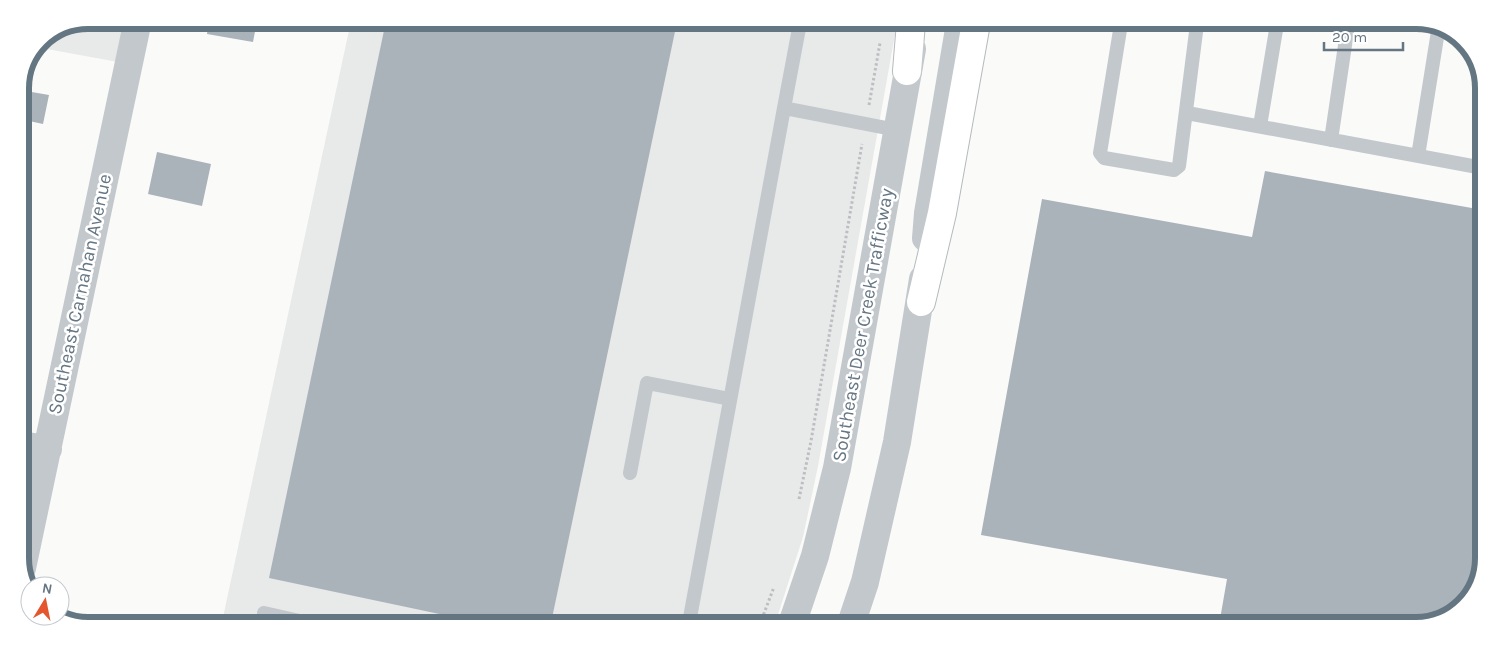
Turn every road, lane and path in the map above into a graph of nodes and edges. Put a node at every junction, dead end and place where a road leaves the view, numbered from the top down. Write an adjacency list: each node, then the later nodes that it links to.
1 (136, 29): 25 (street, Southeast Carnahan Avenue)
2 (799, 29): 14 (lane)
3 (910, 29): 13 (main road)
4 (918, 29): 13 (street, Southeast Deer Creek Trafficway)
5 (959, 29): 22 (street)
6 (975, 29): 22 (main road)
7 (1120, 29): 15 (lane)
8 (1196, 29): 15 (lane)
9 (1276, 29): 17 (lane)
10 (1347, 29): 19 (lane)
11 (1438, 33): 20 (lane)
12 (880, 41): 16 (path)
13 (907, 71): 18 (street, Southeast Deer Creek Trafficway)
14 (784, 108): 16 (lane); 23 (lane)
15 (1187, 113): 17 (lane)
16 (866, 124): 18 (lane); 27 (path)
17 (1260, 126): 19 (lane)
18 (897, 130): 34 (street, Southeast Deer Creek Trafficway)
19 (1331, 140): 20 (lane)
20 (1418, 156): 21 (lane)
21 (1475, 167)
22 (921, 302): 35 (street)
23 (730, 399): 26 (lane); 32 (lane)
24 (29, 446): 25 (street)
25 (48, 449): 28 (street, Southeast Carnahan Avenue)
26 (630, 473)
27 (797, 507)
28 (29, 536)
29 (776, 580): 33 (path)
30 (264, 613): 31 (lane)
31 (282, 617)
32 (690, 617)
33 (763, 617)
34 (794, 617)
35 (853, 617)

